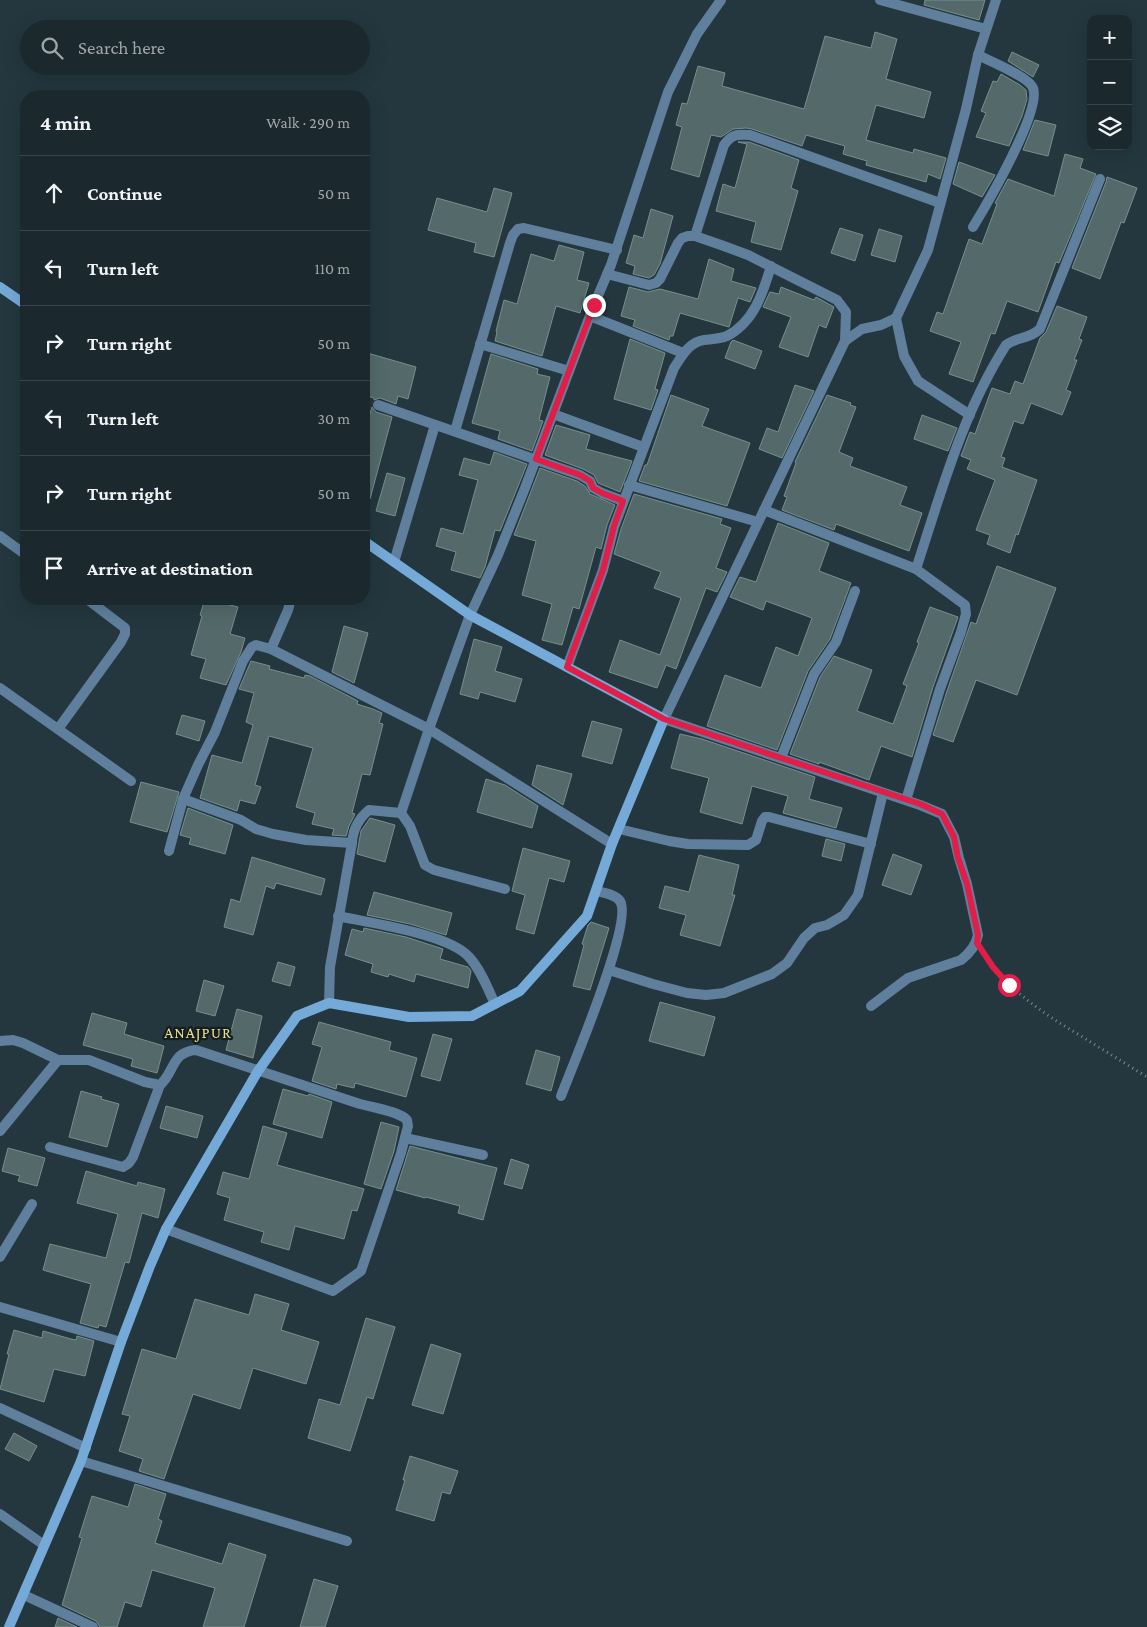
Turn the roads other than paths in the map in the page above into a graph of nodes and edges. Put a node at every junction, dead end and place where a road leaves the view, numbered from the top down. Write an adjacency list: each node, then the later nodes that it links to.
1 (721, 0): 10 (street)
2 (880, 0): 4 (street)
3 (996, 0): 4 (street)
4 (986, 29): 5 (street)
5 (978, 55): 7 (street); 8 (street)
6 (1100, 179): 23 (street)
7 (940, 203): 9 (street); 16 (street)
8 (973, 226)
9 (695, 236): 11 (street); 12 (street)
10 (617, 250): 12 (street); 18 (street)
11 (771, 266): 17 (street); 19 (street)
12 (607, 274): 15 (street)
13 (0, 287): 14 (main road)
14 (20, 301)
15 (590, 316): 19 (street); 20 (street)
16 (896, 318): 17 (street); 23 (street)
17 (846, 341): 30 (street)
18 (480, 344): 20 (street); 25 (street)
19 (683, 353): 26 (street)
20 (569, 371): 22 (street)
21 (378, 405): 24 (street)
22 (553, 414): 26 (street); 27 (street)
23 (970, 415): 36 (street)
24 (435, 425): 25 (street); 35 (street)
25 (455, 431): 27 (street)
26 (643, 447): 28 (street)
27 (536, 459): 29 (street); 40 (street)
28 (629, 485): 29 (street); 31 (street)
29 (623, 501): 42 (street)
30 (764, 510): 31 (street); 36 (street)
31 (758, 522): 44 (street)
32 (0, 536): 34 (street)
33 (370, 545): 35 (main road)
34 (20, 551)
35 (394, 562): 40 (main road)
36 (916, 569): 51 (street)
37 (855, 591): 47 (street)
38 (95, 605): 45 (street)
39 (289, 605): 41 (street)
40 (470, 615): 42 (main road); 46 (street)
41 (271, 649): 46 (street); 50 (street)
42 (567, 667): 44 (main road)
43 (0, 688): 45 (street)
44 (664, 719): 47 (street); 53 (main road)
45 (58, 729): 48 (street)
46 (429, 729): 52 (street); 55 (street)
47 (781, 758): 49 (street)
48 (131, 781)
49 (883, 793): 51 (street); 56 (street)
50 (183, 799): 54 (street); 57 (street)
51 (906, 800): 64 (street)
52 (401, 813): 54 (street); 58 (street)
53 (619, 829): 55 (main road); 56 (street)
54 (352, 843): 60 (street)
55 (612, 844): 59 (main road)
56 (870, 844): 61 (street)
57 (169, 851)
58 (505, 889)
59 (596, 891): 61 (street); 63 (main road)
60 (338, 916): 62 (street); 63 (street)
61 (609, 970): 69 (street)
62 (328, 1003): 63 (main road); 67 (main road)
63 (495, 1004)
64 (871, 1006)
65 (0, 1041): 66 (street)
66 (58, 1060): 68 (street); 70 (street)
67 (258, 1071): 68 (street); 71 (street); 75 (main road)
68 (160, 1085): 72 (street)
69 (560, 1096)
70 (0, 1131)
71 (405, 1138): 73 (street); 75 (street)
72 (50, 1146)
73 (483, 1155)
74 (32, 1204): 76 (street)
75 (166, 1229): 78 (main road)
76 (0, 1257)
77 (0, 1308): 78 (street)
78 (121, 1342): 80 (main road)
79 (0, 1408): 80 (street)
80 (86, 1448): 81 (main road)
81 (81, 1461): 83 (street); 84 (main road)
82 (0, 1514): 84 (street)
83 (347, 1541)
84 (44, 1545): 85 (main road)
85 (24, 1595): 86 (main road); 87 (street)
86 (9, 1627)
87 (93, 1627)

